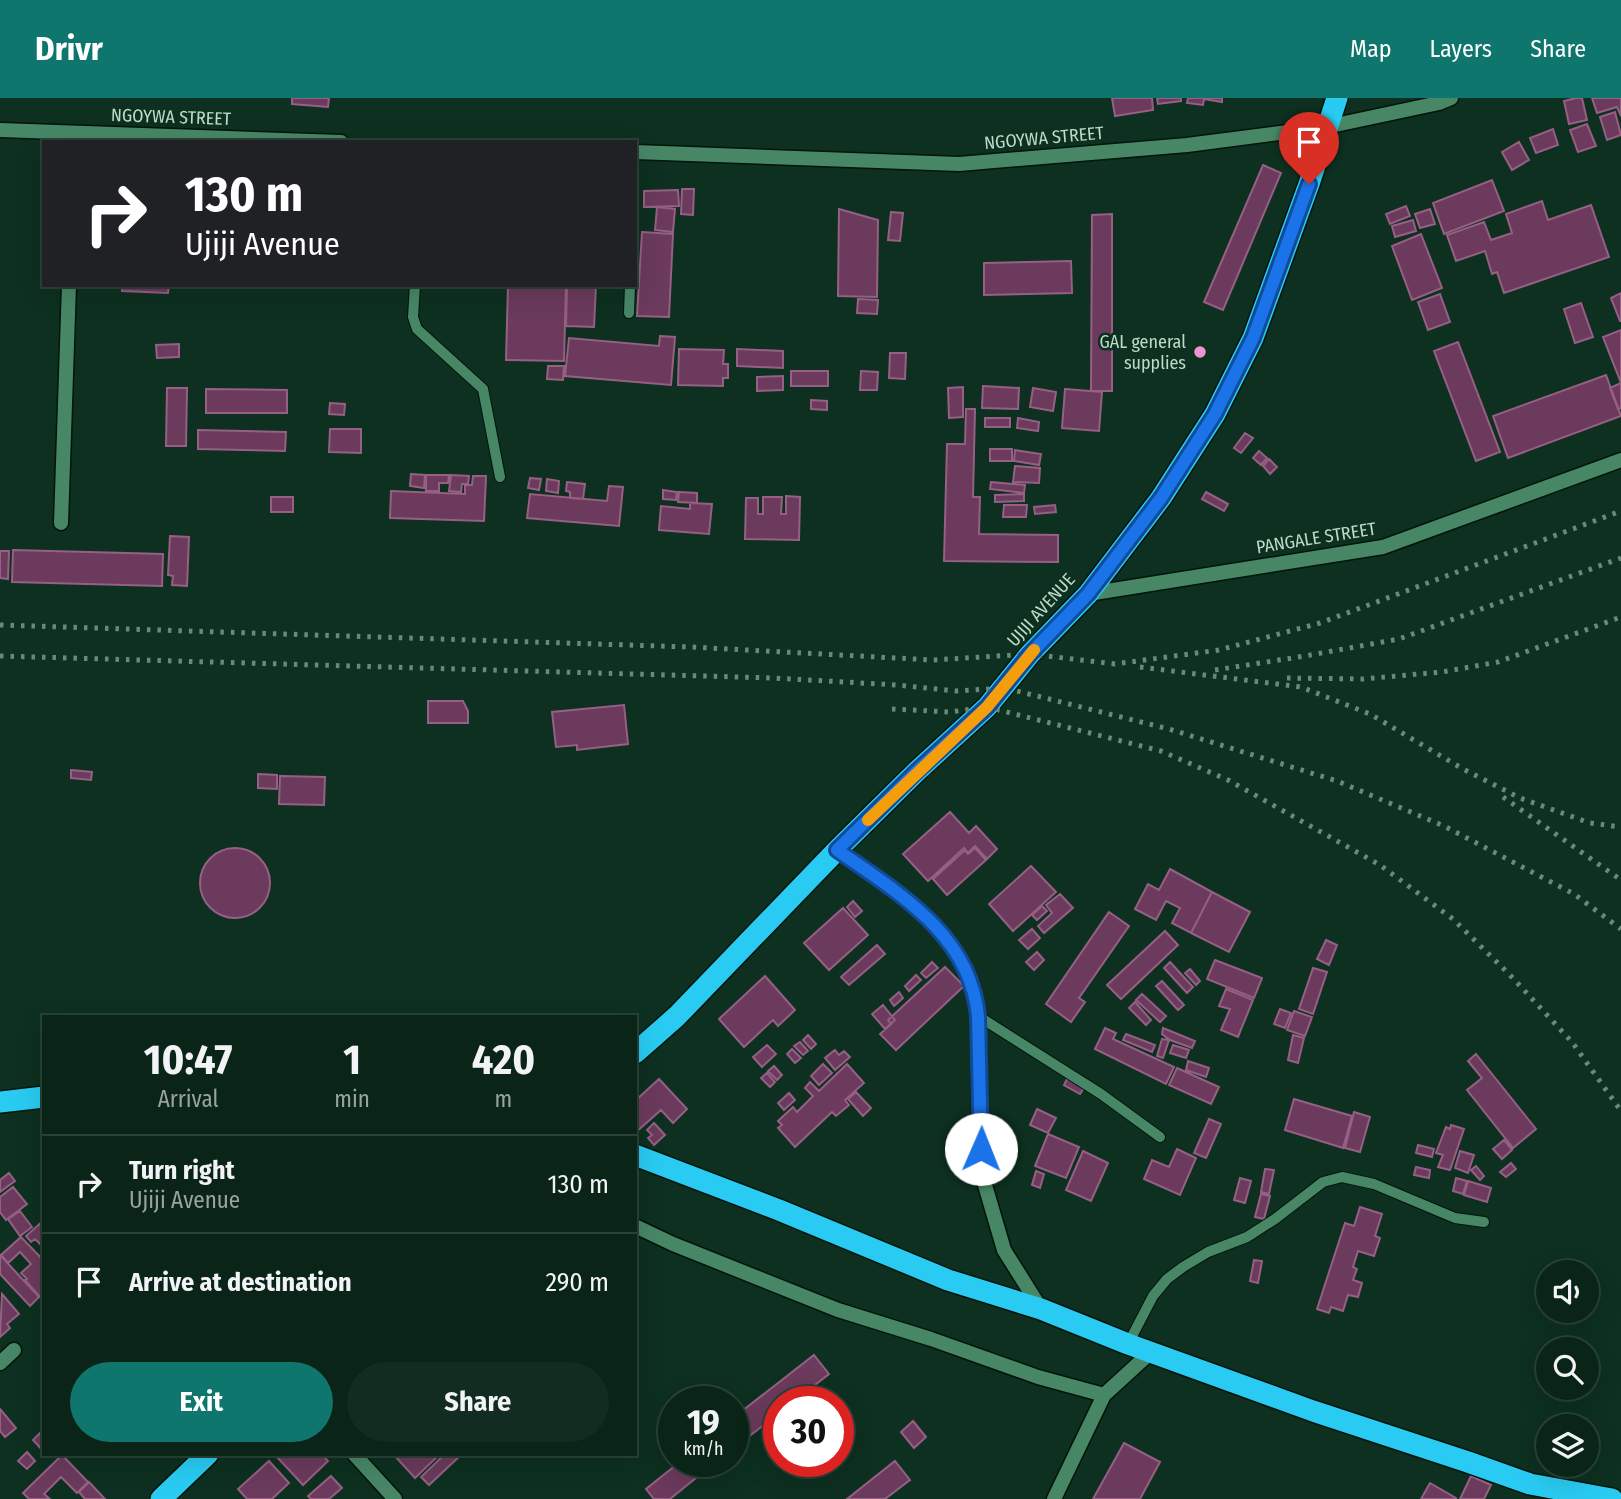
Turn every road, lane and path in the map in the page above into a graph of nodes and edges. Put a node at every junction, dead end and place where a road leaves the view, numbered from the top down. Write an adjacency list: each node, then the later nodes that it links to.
1 (1337, 98): 3 (highway, UJIJI AVENUE)
2 (1451, 98): 3 (street, NGOYWA STREET)
3 (1326, 127): 7 (street, NGOYWA STREET); 15 (highway, UJIJI AVENUE)
4 (0, 130): 5 (street, NGOYWA STREET)
5 (71, 137): 6 (street, NGOYWA STREET)
6 (233, 140)
7 (637, 152)
8 (69, 287): 14 (street)
9 (415, 287): 13 (lane)
10 (630, 287): 11 (lane)
11 (629, 313)
12 (1621, 460): 15 (street, PANGALE STREET)
13 (500, 477)
14 (61, 523)
15 (1088, 594): 16 (highway, UJIJI AVENUE)
16 (837, 850): 17 (street); 18 (highway, UJIJI AVENUE)
17 (978, 1016): 21 (lane); 25 (street)
18 (637, 1051)
19 (42, 1097): 20 (highway)
20 (0, 1102)
21 (1160, 1136)
22 (637, 1156): 25 (highway)
23 (1484, 1222): 26 (lane)
24 (637, 1227): 30 (street)
25 (1041, 1309): 26 (highway)
26 (1128, 1344): 28 (highway)
27 (13, 1350): 29 (street)
28 (1151, 1352): 30 (street); 33 (highway)
29 (0, 1363)
30 (1104, 1395): 36 (street)
31 (206, 1456): 34 (highway)
32 (356, 1456): 35 (street)
33 (1536, 1492): 37 (highway)
34 (161, 1499)
35 (395, 1499)
36 (1054, 1499)
37 (1612, 1499)

